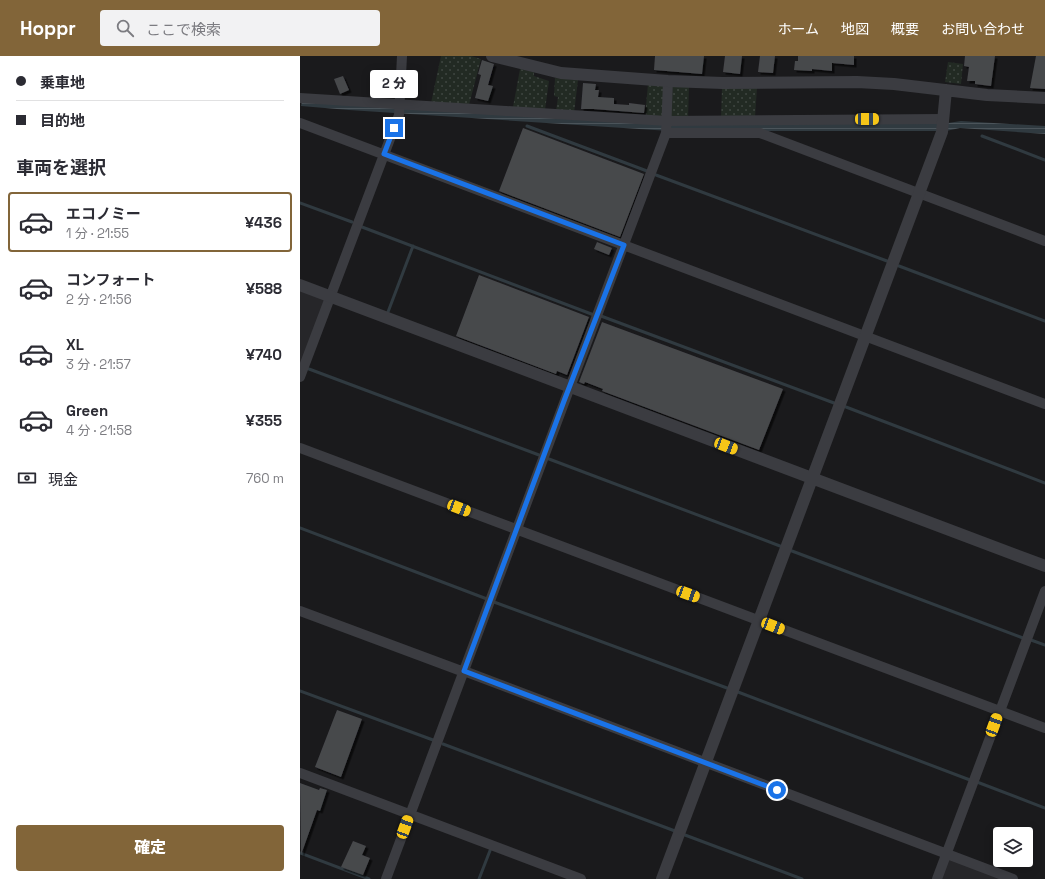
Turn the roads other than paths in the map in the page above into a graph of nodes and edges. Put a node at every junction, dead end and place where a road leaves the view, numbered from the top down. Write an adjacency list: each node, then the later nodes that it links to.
1 (402, 56): 7 (street)
2 (492, 56): 3 (street)
3 (668, 81): 4 (street); 8 (street)
4 (946, 90): 6 (street); 10 (street)
5 (300, 98): 7 (street)
6 (1045, 98)
7 (399, 108): 8 (street); 12 (street)
8 (667, 121): 10 (street); 11 (street)
9 (300, 123): 12 (street)
10 (943, 124): 13 (street)
11 (666, 134): 13 (street); 15 (street)
12 (384, 154): 15 (street); 17 (street)
13 (919, 194): 14 (street); 18 (street)
14 (1045, 241)
15 (624, 245): 18 (street); 20 (street)
16 (300, 285): 17 (street)
17 (330, 297): 19 (street); 20 (street)
18 (866, 336): 21 (street); 23 (street)
19 (300, 377)
20 (570, 387): 23 (street); 24 (street)
21 (1045, 404)
22 (300, 448): 24 (street)
23 (812, 479): 25 (street); 28 (street)
24 (517, 530): 28 (street); 29 (street)
25 (1045, 566)
26 (1045, 591): 30 (street)
27 (300, 611): 29 (street)
28 (759, 621): 30 (street); 32 (street)
29 (464, 672): 32 (street); 34 (street)
30 (999, 711): 31 (street); 35 (street)
31 (1045, 728)
32 (706, 763): 35 (street); 38 (street)
33 (300, 773): 34 (street)
34 (410, 814): 36 (street); 37 (street)
35 (946, 854): 39 (street); 40 (street)
36 (386, 879)
37 (581, 879)
38 (662, 879)
39 (937, 879)
40 (1013, 879)

